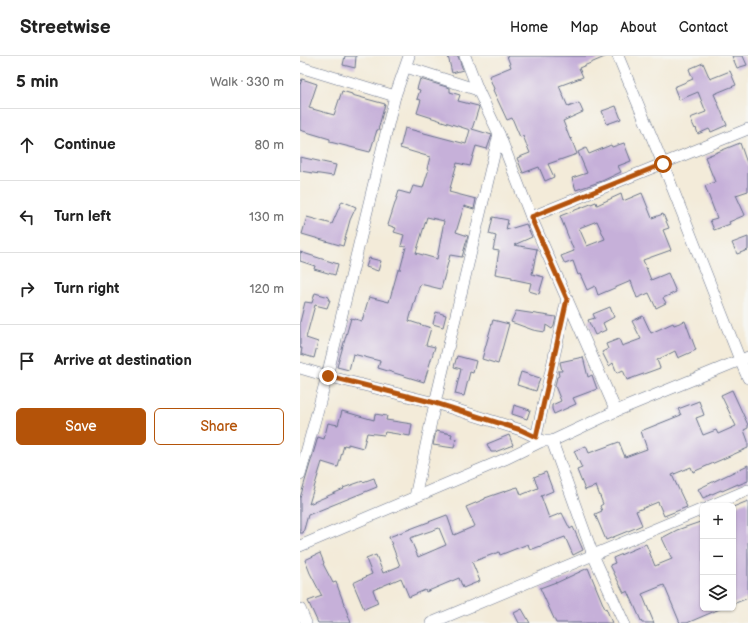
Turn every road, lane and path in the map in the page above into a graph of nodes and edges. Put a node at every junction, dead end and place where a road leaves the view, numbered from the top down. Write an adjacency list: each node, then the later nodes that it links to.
1 (409, 56): 5 (street)
2 (466, 56): 6 (street)
3 (618, 56): 10 (street)
4 (300, 67): 7 (street)
5 (406, 67): 6 (street); 7 (street)
6 (478, 90): 9 (street)
7 (395, 96): 15 (street)
8 (748, 129): 10 (street)
9 (499, 134): 11 (street); 17 (street)
10 (663, 164): 11 (street); 13 (street)
11 (531, 217): 12 (street)
12 (567, 299): 18 (street); 19 (street)
13 (744, 358): 16 (street); 18 (street)
14 (300, 368): 15 (street)
15 (328, 376): 17 (street); 20 (street)
16 (748, 378)
17 (435, 403): 19 (street); 22 (street)
18 (616, 411): 19 (street)
19 (543, 440): 22 (street); 26 (street)
20 (300, 474)
21 (748, 490): 23 (street)
22 (415, 497): 25 (street)
23 (717, 503)
24 (700, 510): 26 (street)
25 (300, 546)
26 (593, 555): 29 (street); 30 (street)
27 (300, 609): 28 (street)
28 (306, 623)
29 (431, 623)
30 (624, 623)

